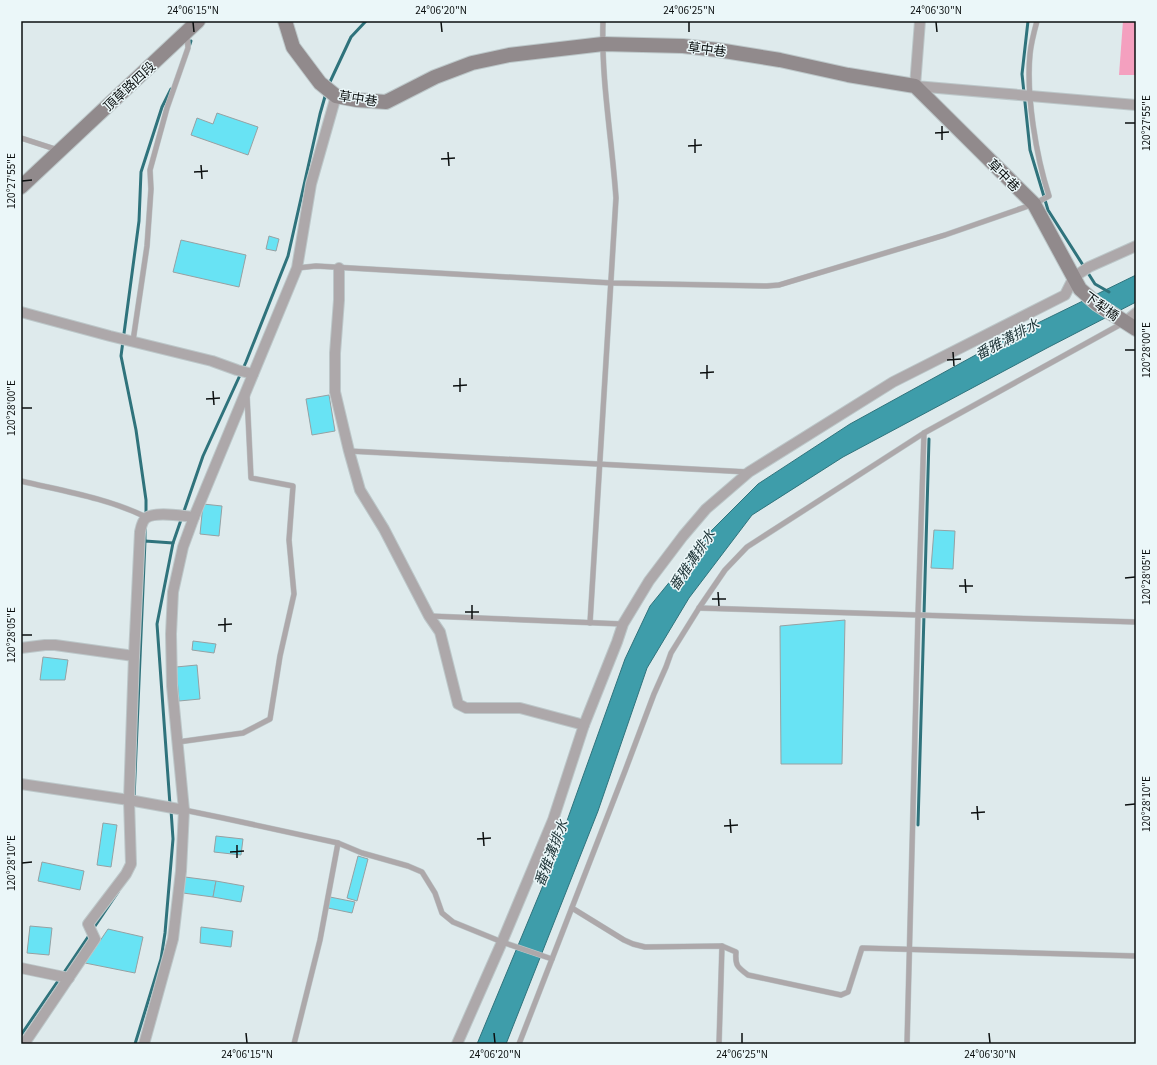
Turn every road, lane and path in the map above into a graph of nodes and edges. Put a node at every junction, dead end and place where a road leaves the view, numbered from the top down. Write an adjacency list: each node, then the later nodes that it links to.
1 (198, 21): 6 (street, 頂草路四段)
2 (285, 21): 9 (street, 草中巷)
3 (603, 21): 7 (lane)
4 (920, 21): 8 (street)
5 (1037, 21): 10 (lane)
6 (187, 31): 13 (street, 頂草路四段); 24 (lane)
7 (602, 44): 8 (street, 草中巷); 9 (street, 草中巷); 19 (lane)
8 (915, 86): 10 (street); 15 (street, 草中巷)
9 (334, 94): 17 (street)
10 (1030, 95): 11 (street); 15 (lane)
11 (1136, 105)
12 (21, 138): 13 (lane)
13 (59, 151): 14 (street, 頂草路四段)
14 (21, 187)
15 (1034, 204): 19 (lane); 20 (street, 草中巷)
16 (1136, 246): 20 (street)
17 (297, 268): 18 (lane); 25 (street)
18 (339, 268): 19 (lane); 28 (street)
19 (612, 283): 29 (lane)
20 (1077, 283): 23 (street, 下犁橋); 30 (street)
21 (21, 312): 24 (street)
22 (1136, 313): 23 (street)
23 (1130, 325): 27 (lane)
24 (133, 341): 25 (street)
25 (245, 372): 26 (street)
26 (246, 389): 33 (street); 43 (lane)
27 (924, 433): 34 (lane); 35 (lane)
28 (349, 451): 29 (lane); 36 (street)
29 (600, 463): 30 (lane); 38 (lane)
30 (749, 472): 39 (street)
31 (21, 481): 32 (lane)
32 (146, 517): 33 (street); 41 (street)
33 (194, 517): 43 (street)
34 (699, 608): 35 (lane); 48 (lane)
35 (918, 615): 37 (lane); 51 (lane)
36 (429, 616): 38 (lane); 42 (street)
37 (1136, 622)
38 (590, 623): 39 (lane)
39 (623, 624): 42 (street)
40 (21, 648): 41 (street)
41 (134, 656): 45 (street)
42 (584, 725): 49 (street)
43 (178, 742): 46 (street)
44 (21, 784): 45 (street)
45 (129, 800): 46 (street); 55 (street)
46 (184, 810): 47 (lane); 57 (street)
47 (338, 844): 49 (lane); 58 (lane)
48 (572, 908): 50 (lane); 53 (lane)
49 (502, 942): 53 (lane); 59 (street)
50 (722, 946): 51 (lane); 61 (lane)
51 (910, 950): 52 (lane); 62 (lane)
52 (1136, 956)
53 (552, 959): 60 (lane)
54 (21, 968): 55 (street)
55 (69, 978): 56 (street)
56 (24, 1044)
57 (144, 1044)
58 (294, 1044)
59 (457, 1044)
60 (519, 1044)
61 (719, 1044)
62 (907, 1044)

